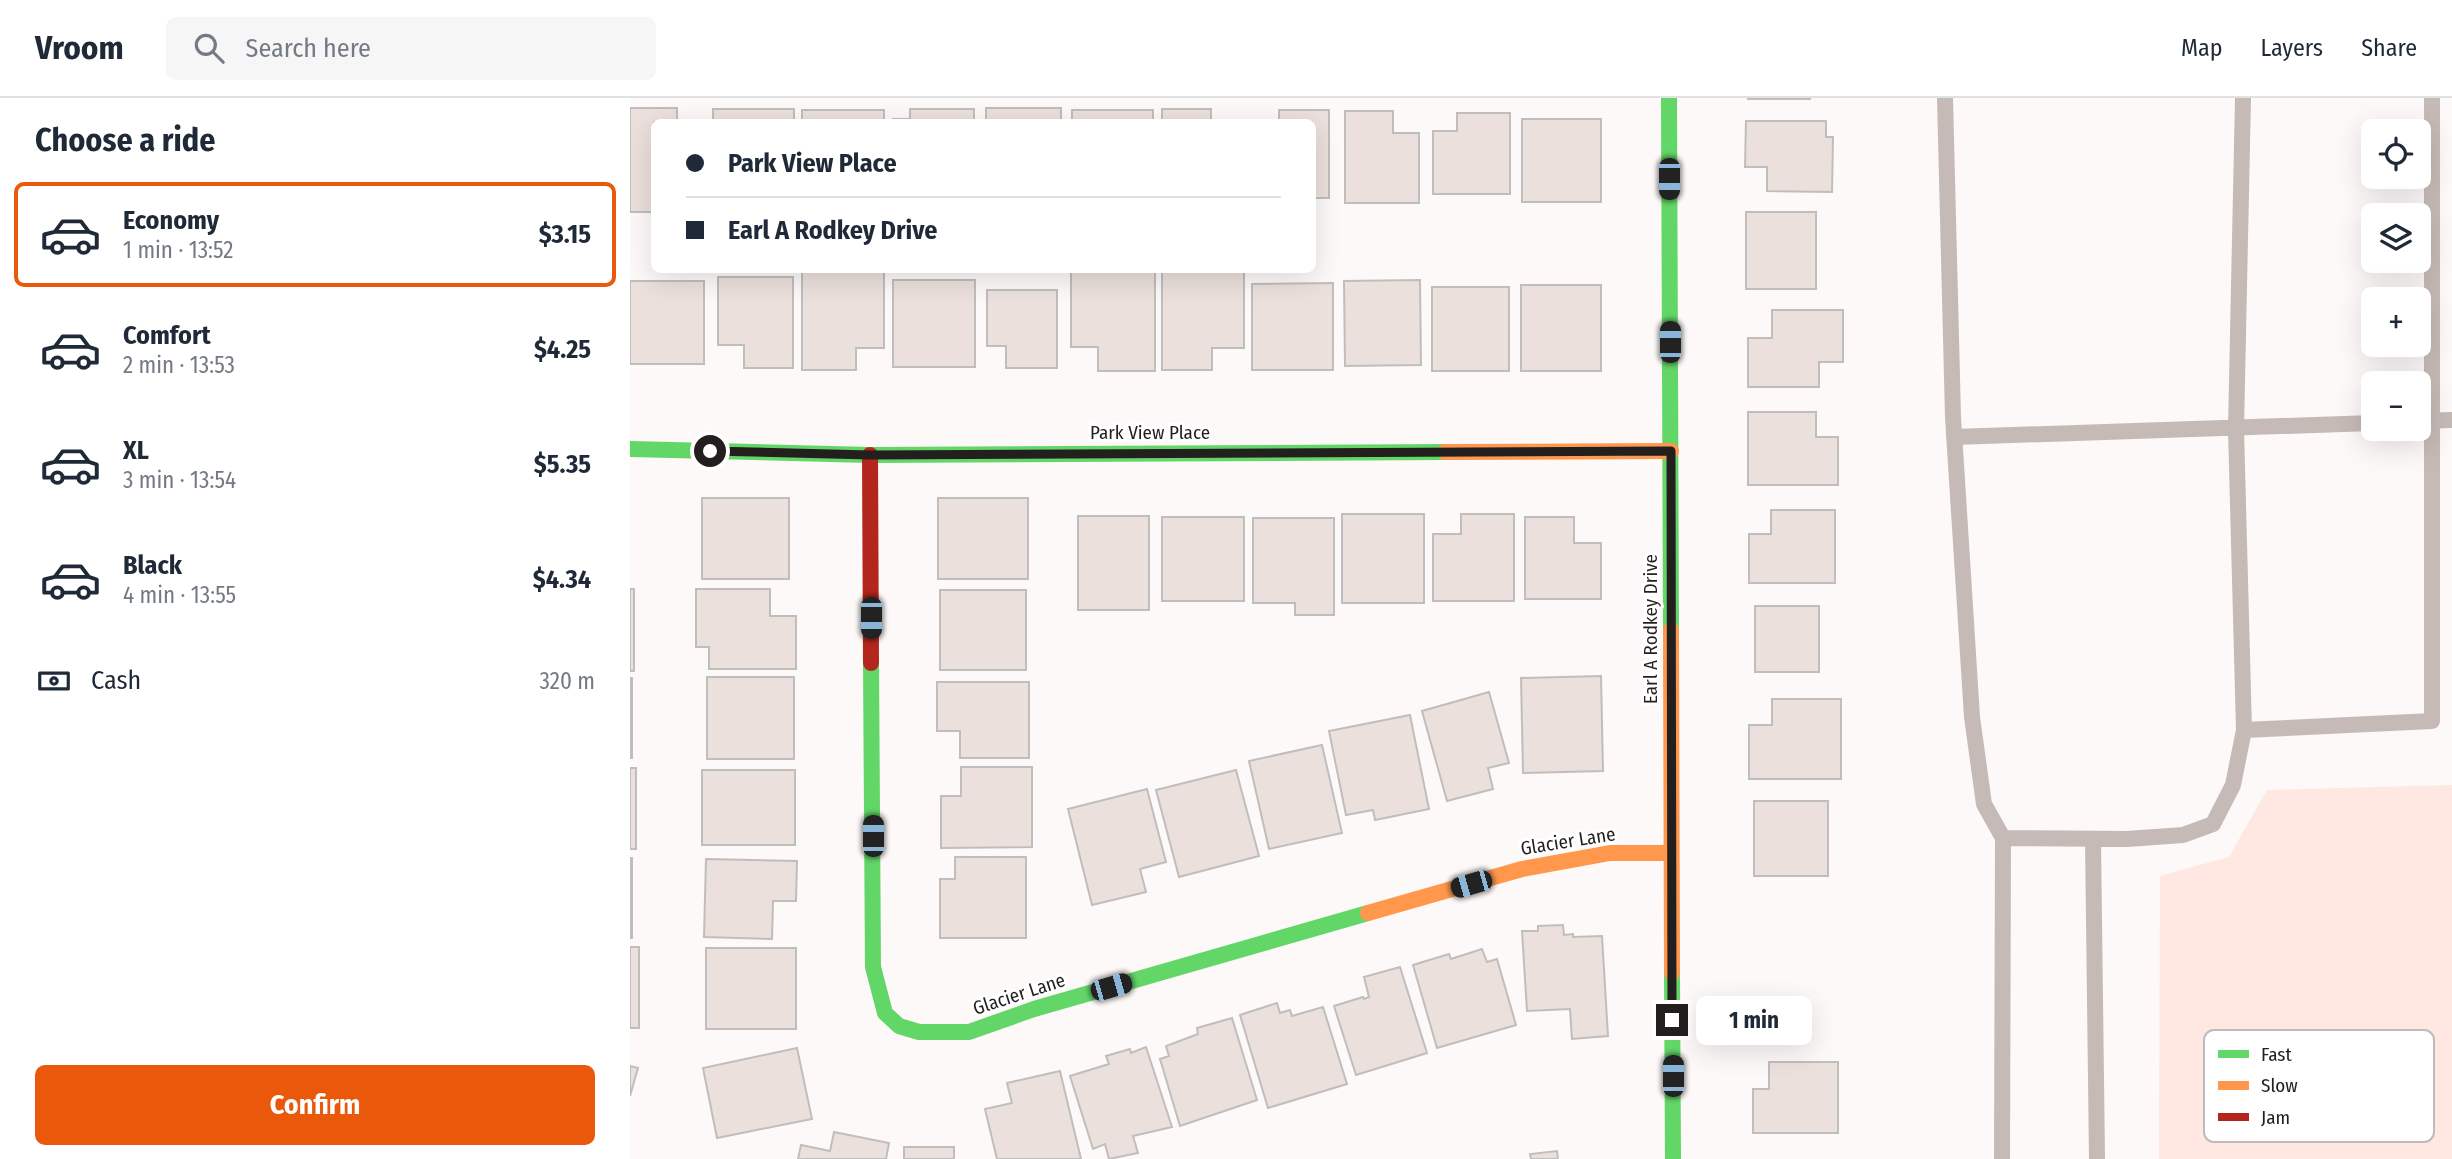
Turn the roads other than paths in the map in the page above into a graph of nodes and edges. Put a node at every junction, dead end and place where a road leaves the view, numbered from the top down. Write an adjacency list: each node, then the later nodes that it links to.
1 (1668, 98): 13 (street, Earl A Rodkey Drive)
2 (1945, 98): 10 (lane)
3 (2243, 98): 9 (lane)
4 (2432, 98): 5 (lane)
5 (2426, 371)
6 (2452, 420): 7 (lane)
7 (2431, 421)
8 (2361, 424): 9 (lane)
9 (2236, 429): 10 (lane); 15 (lane)
10 (1954, 437): 16 (lane)
11 (2425, 441): 15 (lane)
12 (630, 449): 14 (street, Park View Place)
13 (1671, 451): 14 (street, Park View Place); 18 (street, Earl A Rodkey Drive)
14 (870, 455): 18 (street, Glacier Lane)
15 (2244, 730): 17 (lane)
16 (2003, 838): 17 (lane); 20 (lane)
17 (2093, 839): 21 (lane)
18 (1671, 853): 19 (street, Earl A Rodkey Drive)
19 (1673, 1159)
20 (2002, 1159)
21 (2097, 1159)

